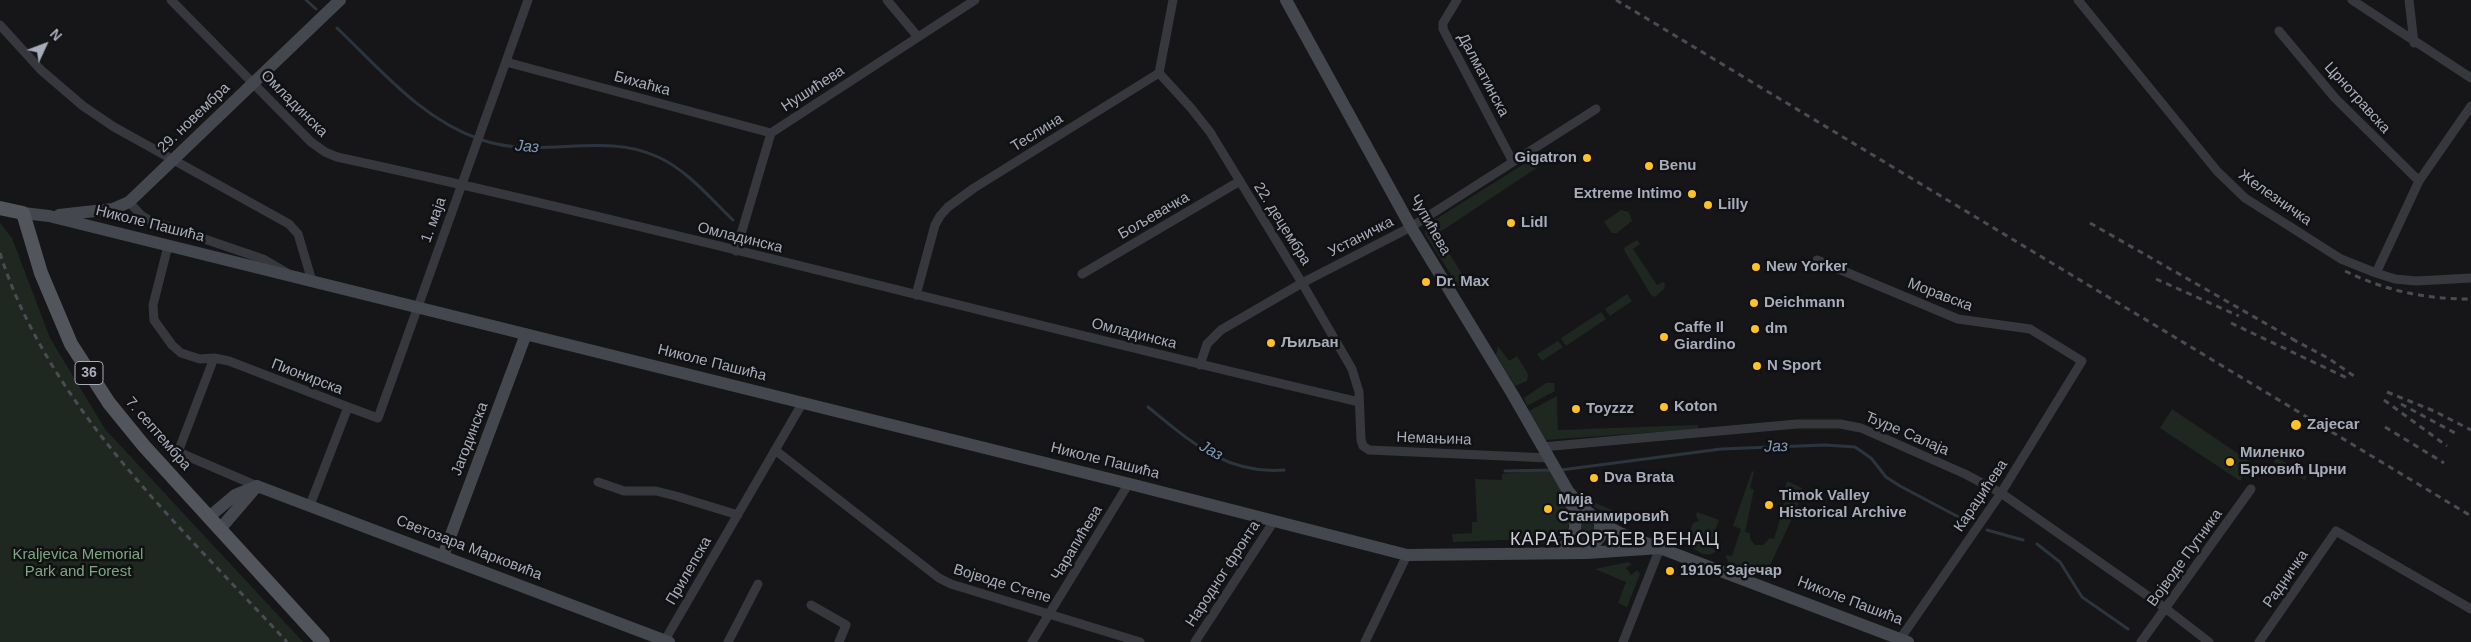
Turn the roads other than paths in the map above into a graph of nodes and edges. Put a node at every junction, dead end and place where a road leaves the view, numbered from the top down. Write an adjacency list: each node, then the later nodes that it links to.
1 (171, 0): 19 (street, Омладинска)
2 (340, 0): 19 (street, 29. новембра)
3 (528, 0): 16 (street, 1. маја)
4 (887, 0): 14 (street)
5 (975, 0): 14 (street, Нушићева)
6 (1173, 0): 17 (street)
7 (1286, 0): 32 (street, Чупићева)
8 (1457, 0): 24 (street, Далматинска)
9 (2078, 0): 36 (street, Железничка)
10 (2352, 0): 15 (street)
11 (2409, 0): 15 (street)
12 (0, 25): 23 (street)
13 (2279, 31): 26 (street, Црнотравска)
14 (918, 37): 22 (street, Нушићева)
15 (2414, 43): 18 (street)
16 (506, 62): 22 (street, Бихаћка); 27 (street, 1. маја)
17 (1159, 73): 25 (street, 22. децембра); 42 (street, Теслина)
18 (2471, 78)
19 (254, 83): 23 (street, 29. новембра); 27 (street, Омладинска)
20 (2471, 106): 26 (street)
21 (1596, 109): 24 (street, Устаничка)
22 (771, 133): 34 (street)
23 (174, 160): 28 (street, 29. новембра); 40 (street)
24 (1513, 162): 32 (street, Устаничка)
25 (1240, 181): 37 (street, Бољевачка); 41 (street, 22. децембра)
26 (2419, 182): 36 (street)
27 (462, 184): 34 (street, Омладинска); 43 (street, 1. маја)
28 (130, 202): 31 (street, 29. новембра); 38 (street, Николе Пашића)
29 (4, 209): 30 (main road, Николе Пашића)
30 (22, 213): 31 (street, Николе Пашића); 62 (main road, 7. септембра / 36)
31 (49, 216): 33 (street, Николе Пашића)
32 (1411, 227): 41 (street, Устаничка); 51 (street, Чупићева)
33 (168, 246): 38 (street, Николе Пашића); 45 (street, Пионирска)
34 (736, 251): 42 (street, Омладинска)
35 (1816, 260): 46 (street, Моравска)
36 (2376, 273): 39 (street, Железничка)
37 (1082, 274)
38 (291, 276): 40 (street, Николе Пашића)
39 (2471, 278)
40 (312, 281): 43 (street, Николе Пашића)
41 (1302, 283): 47 (street, Устаничка); 49 (street, 22. децембра)
42 (916, 294): 47 (street, Омладинска)
43 (418, 308): 44 (street, Николе Пашића); 50 (street, 1. маја)
44 (526, 334): 48 (street, Николе Пашића); 71 (street, Јагодинска)
45 (214, 358): 50 (street, Пионирска); 56 (street, Светозара Марковића)
46 (2082, 360): 59 (street, Караџићева)
47 (1200, 365): 49 (street, Омладинска)
48 (803, 402): 52 (street, Прилепска); 55 (street, Николе Пашића)
49 (1359, 402): 53 (street, Немањина)
50 (348, 408): 60 (street, Пионирска)
51 (1542, 447): 53 (street, Чупићева); 59 (street, Ђуре Салаја)
52 (775, 450): 61 (street, Прилепска); 76 (street, Војводе Степе)
53 (1553, 465): 58 (street, Чупићева)
54 (598, 482): 61 (street)
55 (1128, 483): 63 (street, Николе Пашића); 76 (street, Чарапићева)
56 (257, 486): 60 (street, Светозара Марковића); 62 (street); 65 (street)
57 (2251, 489): 74 (street, Војводе Путника)
58 (1568, 491): 64 (street); 66 (street)
59 (2001, 493): 74 (street, Ђуре Салаја); 78 (street, Караџићева)
60 (310, 506): 71 (street, Светозара Марковића)
61 (738, 515): 77 (street, Прилепска)
62 (209, 517): 65 (main road, 7. септембра / 36)
63 (1274, 521): 70 (street, Николе Пашића); 84 (street, Народног фронта)
64 (1600, 522): 67 (street); 69 (street)
65 (220, 529): 79 (main road, 7. септембра / 36)
66 (1576, 530): 68 (street); 69 (street)
67 (1660, 548): 69 (street, Николе Пашића); 78 (street, Николе Пашића); 86 (street)
68 (1559, 553): 69 (street, Николе Пашића); 70 (street, Николе Пашића)
69 (1587, 553)
70 (1407, 555): 85 (street)
71 (443, 556): 77 (street, Светозара Марковића)
72 (758, 584): 80 (street)
73 (811, 605): 81 (street)
74 (2166, 608): 87 (street, Војводе Путника); 88 (street, Ђуре Салаја)
75 (2471, 609): 89 (street, Радничка)
76 (1051, 613): 82 (street, Чарапићева); 83 (street, Војводе Степе)
77 (667, 641)
78 (1902, 641)
79 (322, 642)
80 (728, 642)
81 (839, 642)
82 (1032, 642)
83 (1140, 642)
84 (1195, 642)
85 (1365, 642)
86 (1623, 642)
87 (2141, 642)
88 (2209, 642)
89 (2259, 642)

